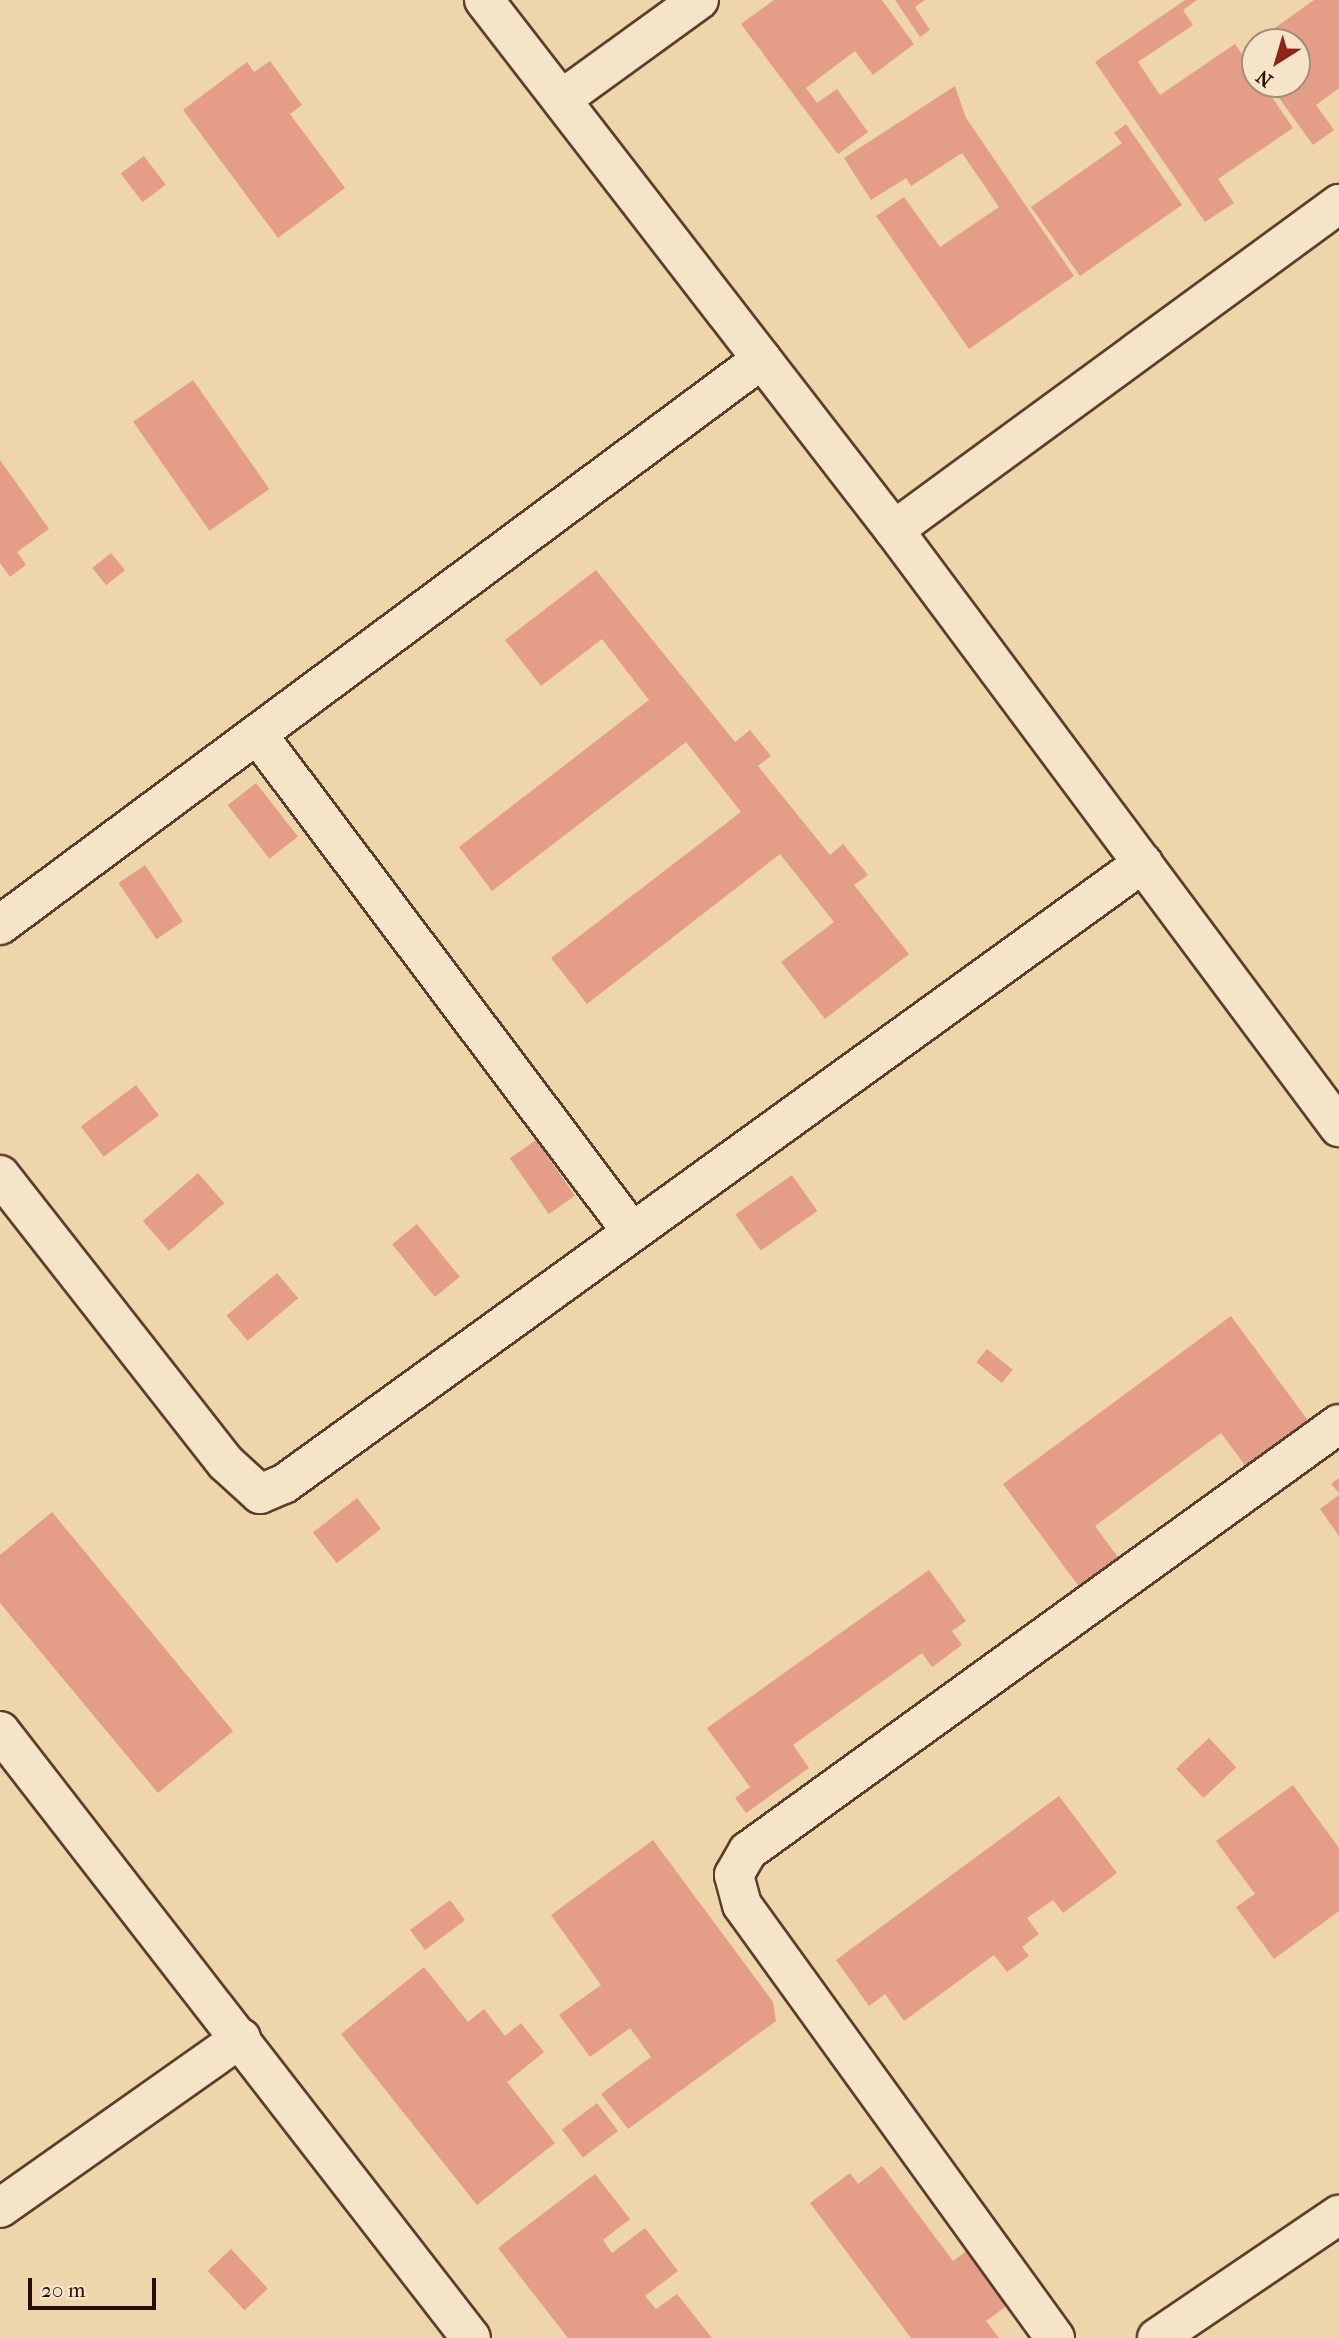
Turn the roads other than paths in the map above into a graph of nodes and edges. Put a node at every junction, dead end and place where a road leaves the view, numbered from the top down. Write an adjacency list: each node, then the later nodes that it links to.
1 (484, 0): 3 (street)
2 (699, 0): 3 (street)
3 (562, 99): 5 (street)
4 (1339, 204): 6 (street)
5 (762, 359): 6 (street); 7 (street)
6 (894, 530): 8 (street)
7 (257, 734): 9 (street); 12 (street)
8 (1143, 863): 10 (street); 12 (street)
9 (0, 925)
10 (1339, 1127)
11 (0, 1175): 12 (street)
12 (632, 1232)
13 (1339, 1424): 19 (street)
14 (0, 1731): 15 (street)
15 (241, 2038): 16 (street); 18 (street)
16 (0, 2208)
17 (1339, 2215): 20 (street)
18 (471, 2338)
19 (1055, 2338)
20 (1157, 2338)

